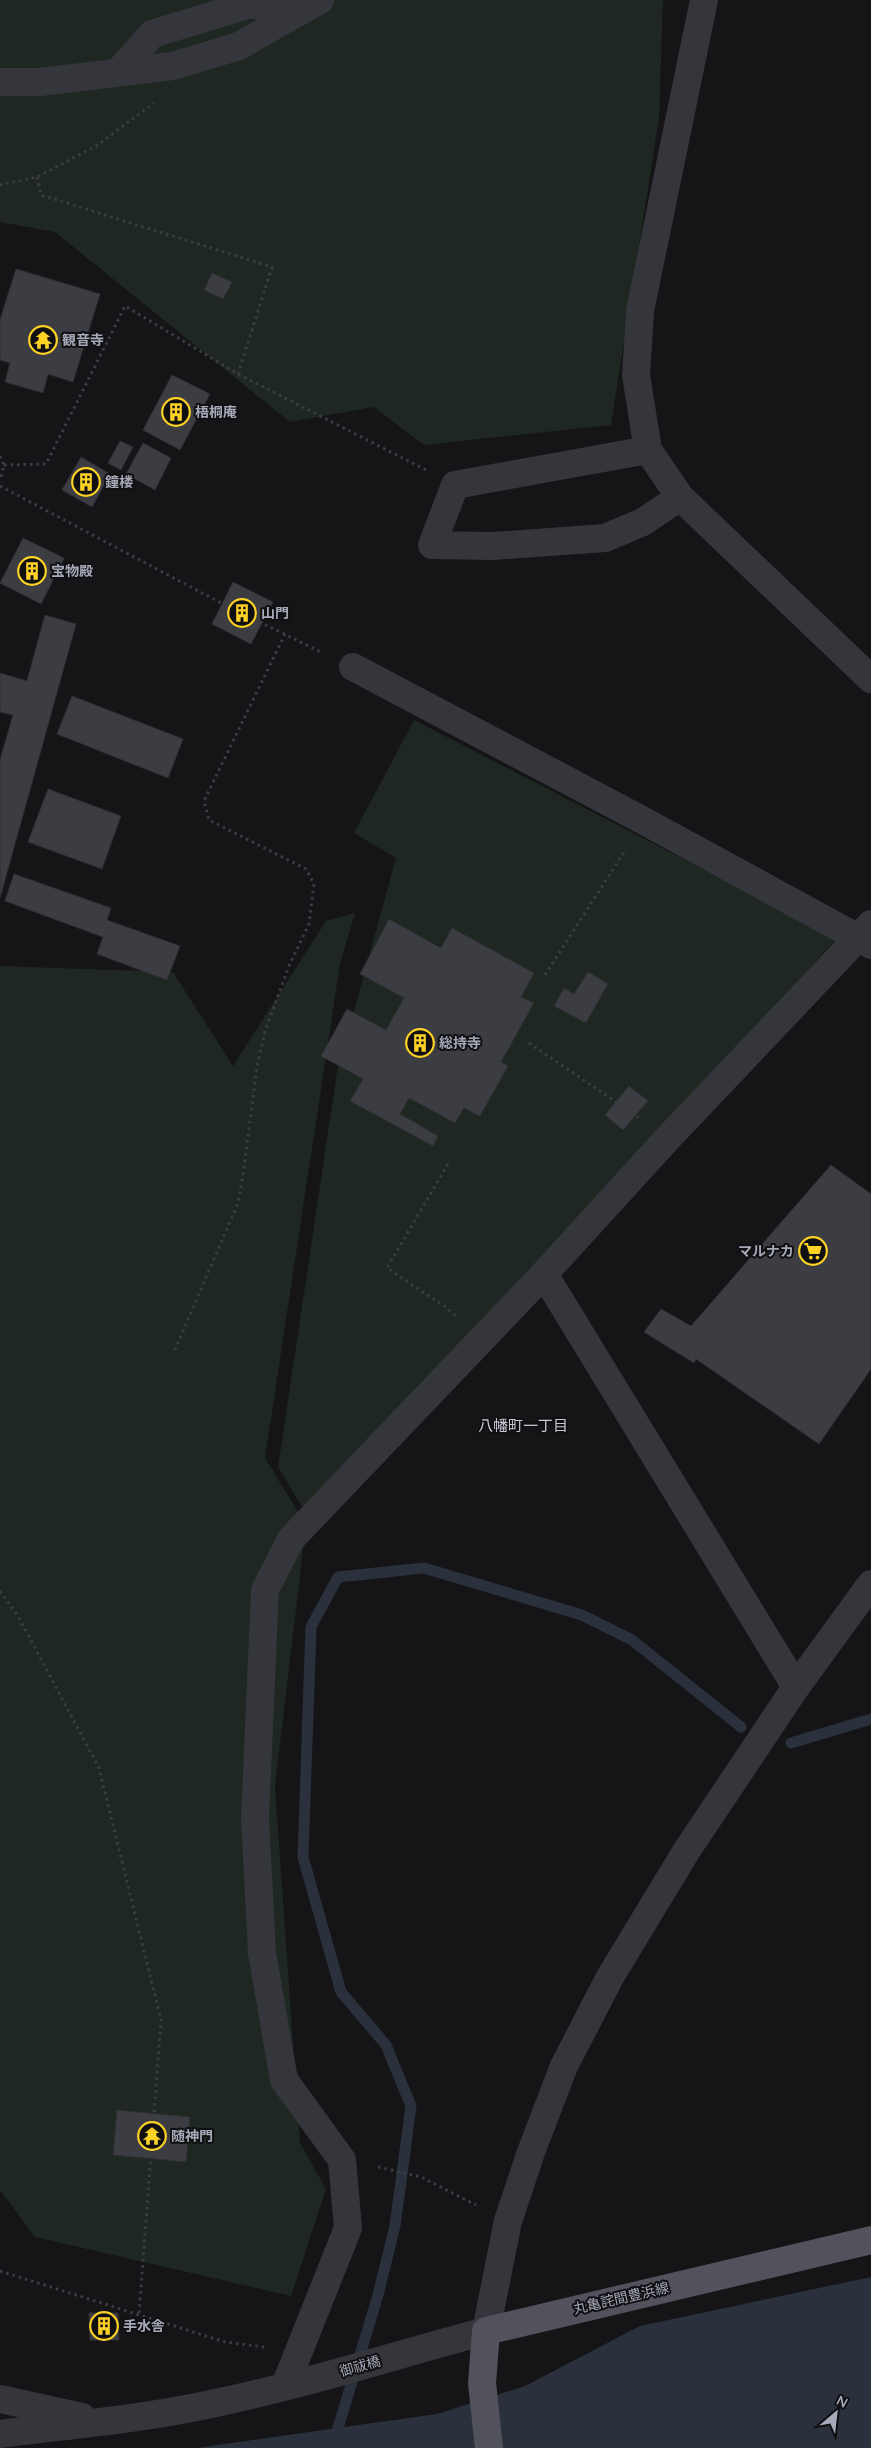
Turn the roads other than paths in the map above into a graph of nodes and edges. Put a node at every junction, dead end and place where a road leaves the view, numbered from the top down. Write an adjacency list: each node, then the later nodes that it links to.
1 (320, 0): 3 (street)
2 (704, 0): 6 (street)
3 (296, 13): 4 (street); 4 (street)
4 (118, 72): 5 (street)
5 (0, 82)
6 (648, 450): 7 (street); 7 (street)
7 (680, 497): 9 (street)
8 (353, 667): 10 (street)
9 (871, 679)
10 (867, 936): 11 (street)
11 (544, 1274): 13 (street); 16 (street)
12 (871, 1584): 13 (street)
13 (796, 1687): 15 (street)
14 (871, 2240): 15 (main road, 丸亀詫間豊浜線)
15 (486, 2331): 16 (street, 御祓橋); 20 (main road)
16 (285, 2386): 18 (street, 御祓橋)
17 (0, 2399): 18 (street)
18 (103, 2422): 19 (street, 御祓橋)
19 (0, 2434)
20 (489, 2448)

